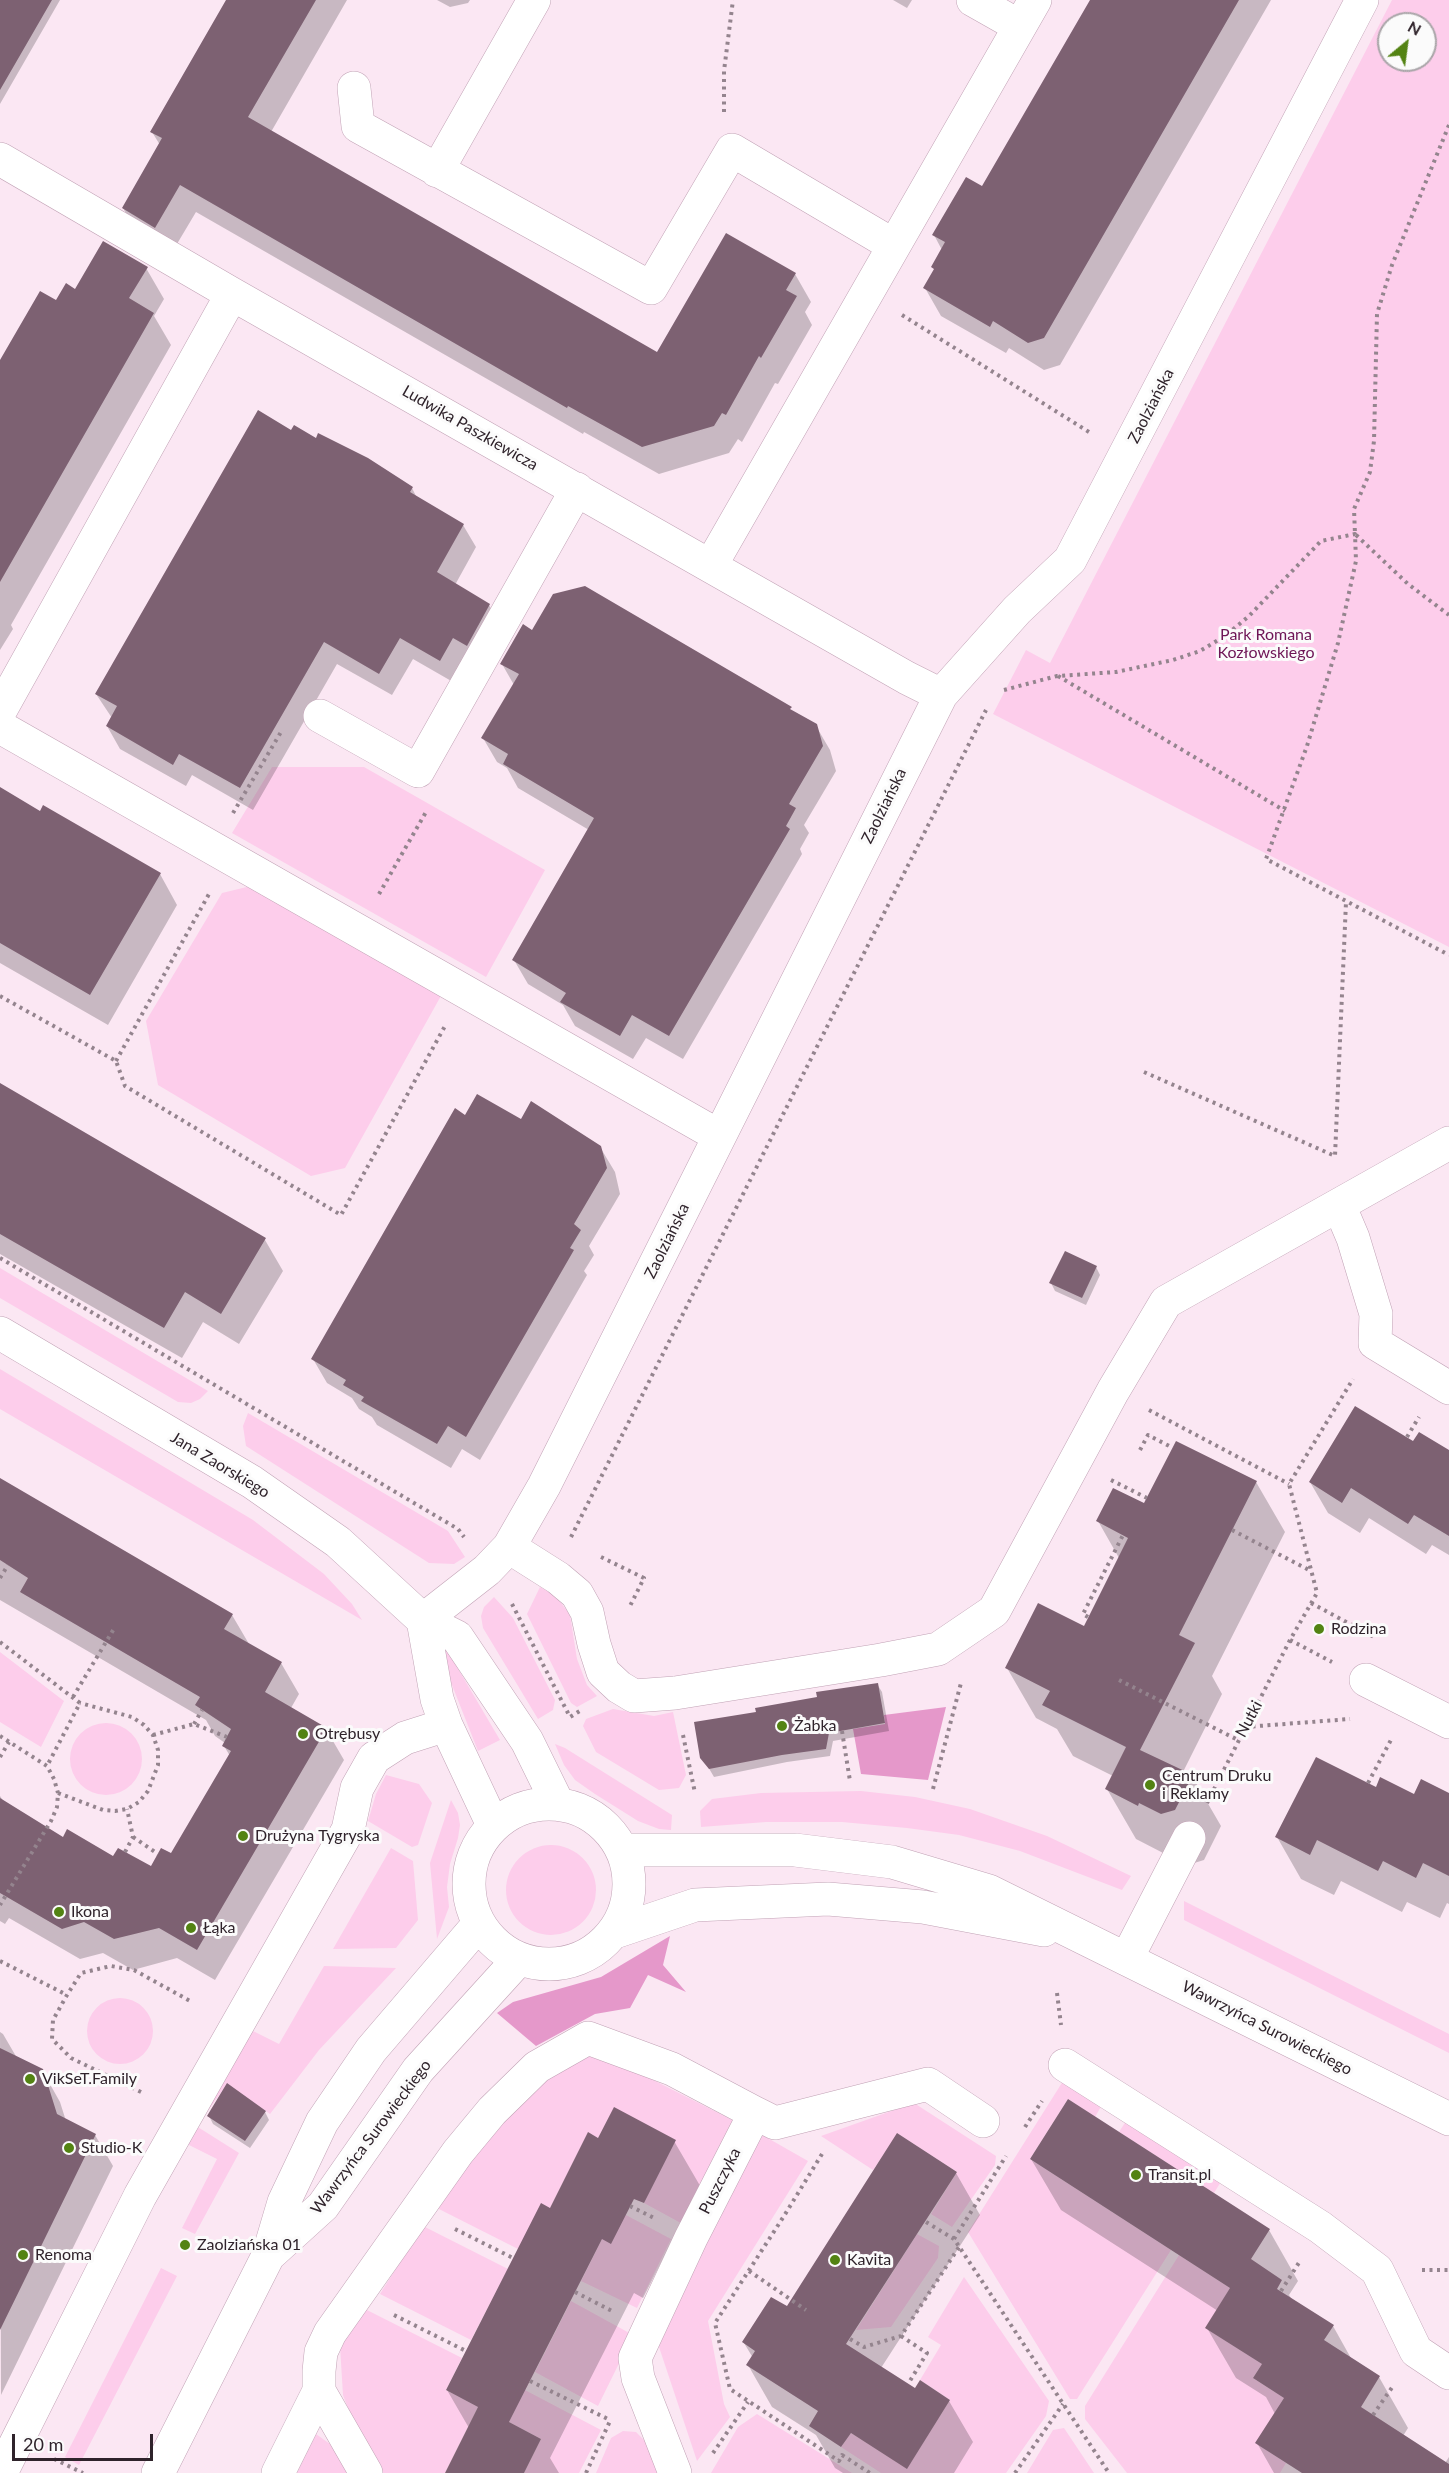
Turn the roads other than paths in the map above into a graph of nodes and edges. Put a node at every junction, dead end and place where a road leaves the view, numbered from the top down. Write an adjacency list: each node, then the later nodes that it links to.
1 (534, 0): 7 (street)
2 (973, 0): 4 (street)
3 (1362, 0): 12 (street, Zaolziańska)
4 (1027, 13): 8 (street)
5 (354, 88): 7 (street)
6 (0, 159): 9 (street, Ludwika Paszkiewicza)
7 (437, 171): 8 (street)
8 (893, 245): 11 (street)
9 (232, 294): 10 (street, Ludwika Paszkiewicza); 13 (street)
10 (577, 489): 11 (street, Ludwika Paszkiewicza); 14 (street)
11 (711, 565): 12 (street, Ludwika Paszkiewicza)
12 (941, 695): 16 (street, Zaolziańska)
13 (0, 711)
14 (320, 716)
15 (0, 726): 16 (street)
16 (718, 1136): 21 (street, Zaolziańska)
17 (1449, 1143): 18 (street)
18 (1339, 1205): 20 (street); 21 (street)
19 (0, 1333): 22 (street, Jana Zaorskiego)
20 (1449, 1388)
21 (498, 1558): 22 (street, Zaolziańska)
22 (423, 1620): 25 (street); 26 (street, Jana Zaorskiego)
23 (1366, 1680): 24 (street)
24 (1449, 1722)
25 (446, 1725): 28 (street); 42 (street)
26 (558, 1804): 28 (street); 29 (street)
27 (1196, 1824): 33 (street)
28 (493, 1825): 30 (street)
29 (623, 1850): 31 (street); 32 (street, Wawrzyńca Surowieckiego)
30 (478, 1924): 34 (street); 39 (street, Wawrzyńca Surowieckiego)
31 (615, 1932): 32 (street, Wawrzyńca Surowieckiego); 34 (street)
32 (1084, 1937): 33 (street, Wawrzyńca Surowieckiego)
33 (1126, 1958): 37 (street, Wawrzyńca Surowieckiego)
34 (518, 1960): 39 (street, Wawrzyńca Surowieckiego)
35 (1065, 2065): 40 (street)
36 (754, 2113): 38 (street); 41 (street); 46 (street, Puszczyka)
37 (1449, 2120)
38 (983, 2121)
39 (268, 2256): 43 (street, Wawrzyńca Surowieckiego)
40 (1449, 2373)
41 (319, 2391): 44 (street); 45 (street)
42 (1, 2473)
43 (158, 2473)
44 (278, 2473)
45 (366, 2473)
46 (675, 2473)

